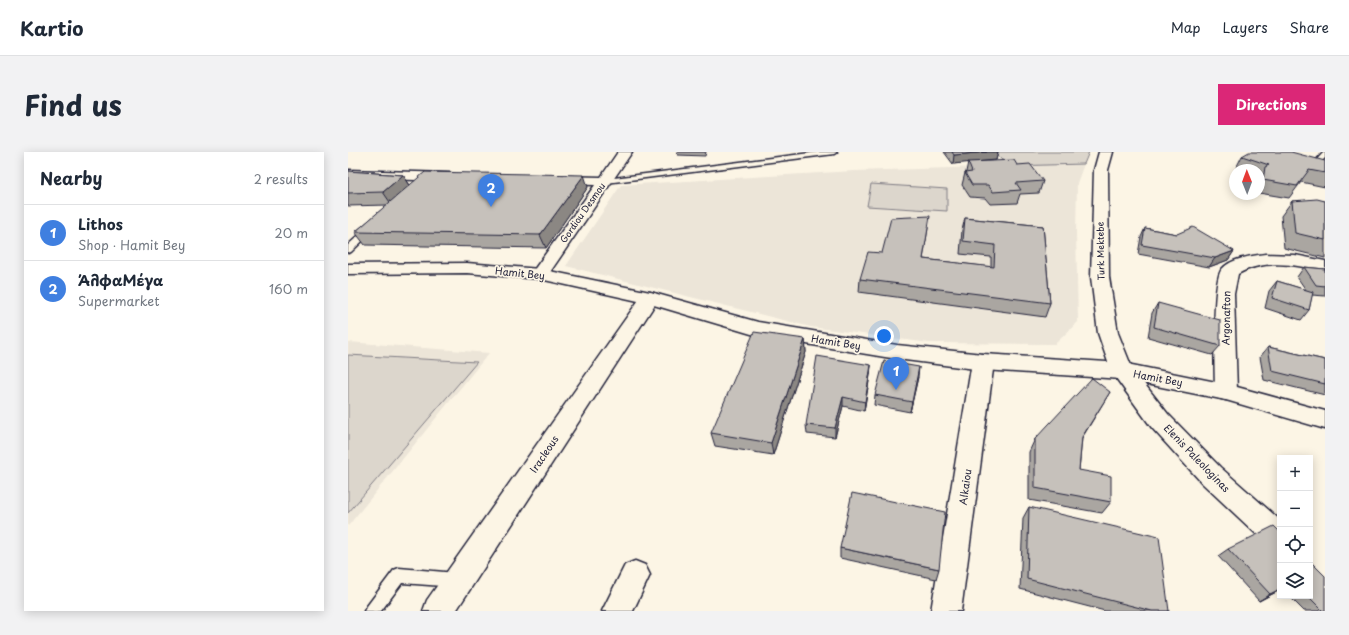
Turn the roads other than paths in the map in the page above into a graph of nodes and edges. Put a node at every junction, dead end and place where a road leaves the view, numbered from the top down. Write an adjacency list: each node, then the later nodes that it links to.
1 (626, 152): 11 (street, Gordiou Desmou)
2 (834, 152): 11 (lane)
3 (1106, 152): 19 (street, Turk Mektebe)
4 (1325, 154): 6 (lane)
5 (1297, 164): 6 (street)
6 (1311, 169): 7 (street)
7 (1325, 173)
8 (348, 174): 9 (street)
9 (466, 178)
10 (543, 180): 11 (street)
11 (606, 181): 16 (street, Gordiou Desmou)
12 (377, 224): 13 (lane)
13 (348, 250)
14 (1325, 266): 20 (street, Argonafton)
15 (348, 269): 16 (street, Hamit Bey)
16 (540, 274): 17 (street, Hamit Bey)
17 (650, 298): 18 (street, Hamit Bey); 24 (street, Iracleous)
18 (983, 362): 19 (street, Hamit Bey); 28 (street, Alkaiou)
19 (1122, 371): 20 (street, Hamit Bey); 22 (street, Elenis Paleologinas)
20 (1226, 392): 21 (street, Hamit Bey)
21 (1325, 420)
22 (1277, 535)
23 (635, 575): 27 (street)
24 (458, 581): 25 (lane); 26 (street, Iracleous)
25 (372, 611)
26 (438, 611)
27 (617, 611)
28 (946, 611)

